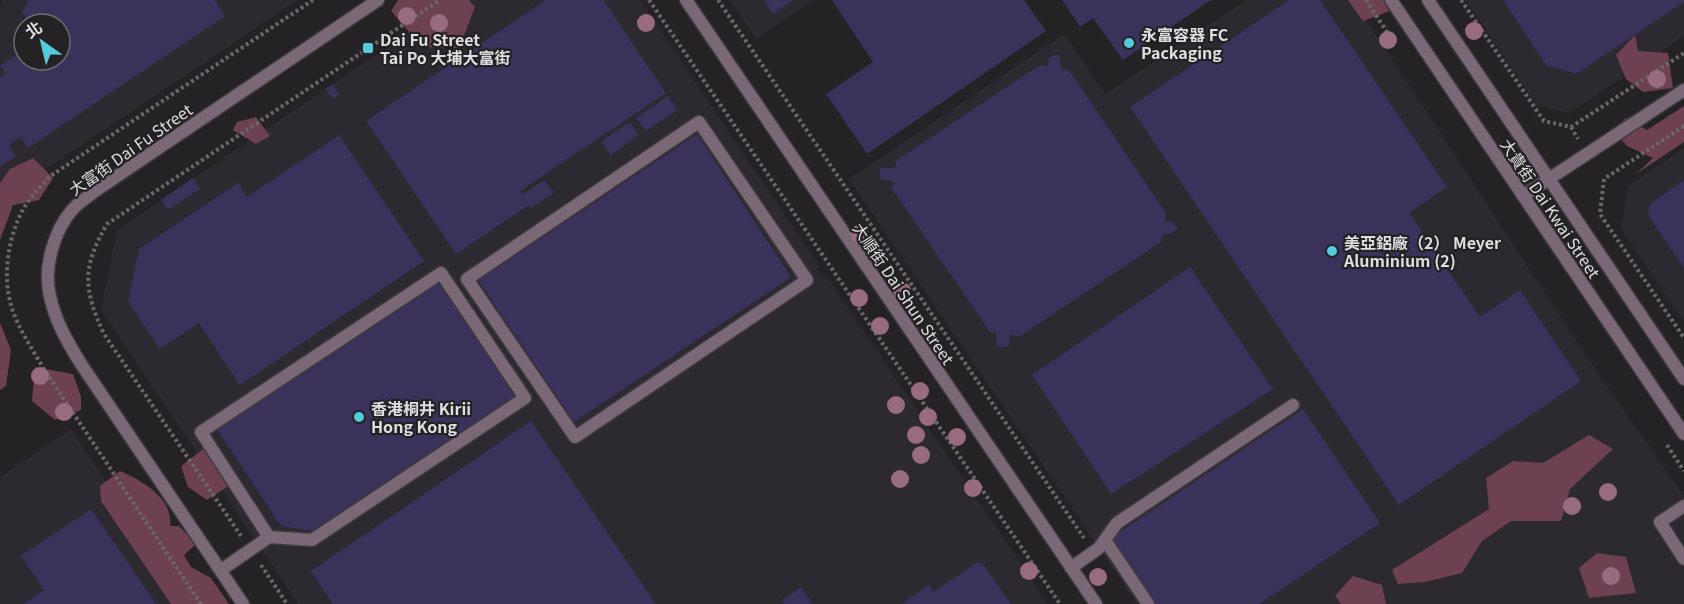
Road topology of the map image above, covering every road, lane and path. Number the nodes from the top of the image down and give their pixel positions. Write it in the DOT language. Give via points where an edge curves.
graph roads {
  1 [pos="313,0"];
  2 [pos="378,0"];
  3 [pos="440,0"];
  4 [pos="649,0"];
  5 [pos="686,0"];
  6 [pos="718,0"];
  7 [pos="1391,0"];
  8 [pos="1428,0"];
  9 [pos="1461,0"];
  10 [pos="1684,53"];
  11 [pos="1684,90"];
  12 [pos="1684,126"];
  13 [pos="1549,179"];
  14 [pos="1523,196"];
  15 [pos="0,262"];
  16 [pos="6,263"];
  17 [pos="467,279"];
  18 [pos="1684,338"];
  19 [pos="1684,379"];
  20 [pos="1293,405"];
  21 [pos="1684,434"];
  22 [pos="1684,506"];
  23 [pos="269,537"];
  24 [pos="1105,540"];
  25 [pos="251,550"];
  26 [pos="1093,551"];
  27 [pos="1684,559"];
  28 [pos="1071,568"];
  29 [pos="220,570"];
  30 [pos="201,604"];
  31 [pos="243,604"];
  32 [pos="287,604"];
  33 [pos="1060,604"];
  34 [pos="1096,604"];
  35 [pos="1148,604"];
  1 -- 16 [label="path" via="49,177 25,207"];
  2 -- 29 [label="street, 大富街 Dai Fu Street" via="95,191 74,208 58,230 49,260 49,295 62,331"];
  3 -- 25 [label="path" via="107,224 96,244 88,286 91,307 104,334"];
  4 -- 33 [label="path"];
  5 -- 28 [label="street, 大順街 Dai Shun Street"];
  6 -- 26 [label="path"];
  7 -- 14 [label="street, 大貴街 Dai Kwai Street"];
  8 -- 13 [label="street, 大貴街 Dai Kwai Street"];
  9 -- 10 [label="path" via="1544,121 1571,127"];
  11 -- 13 [label="street"];
  12 -- 18 [label="path" via="1604,179 1600,214"];
  13 -- 14 [label="street"];
  13 -- 19 [label="street, 大貴街 Dai Kwai Street"];
  14 -- 21 [label="street, 大貴街 Dai Kwai Street"];
  15 -- 16 [label="path"];
  16 -- 30 [label="path" via="11,304 45,371"];
  17 -- 17 [label="street" via="575,437 807,280 699,122"];
  20 -- 24 [label="street" via="1117,523"];
  22 -- 27 [label="street" via="1660,522"];
  23 -- 23 [label="street" via="312,540 525,398 441,273 201,432"];
  23 -- 25 [label="street"];
  24 -- 26 [label="street"];
  24 -- 35 [label="street"];
  25 -- 29 [label="street"];
  25 -- 32 [label="path"];
  26 -- 28 [label="street"];
  28 -- 34 [label="street, 大順街 Dai Shun Street"];
  29 -- 31 [label="street, 大富街 Dai Fu Street"];
}
